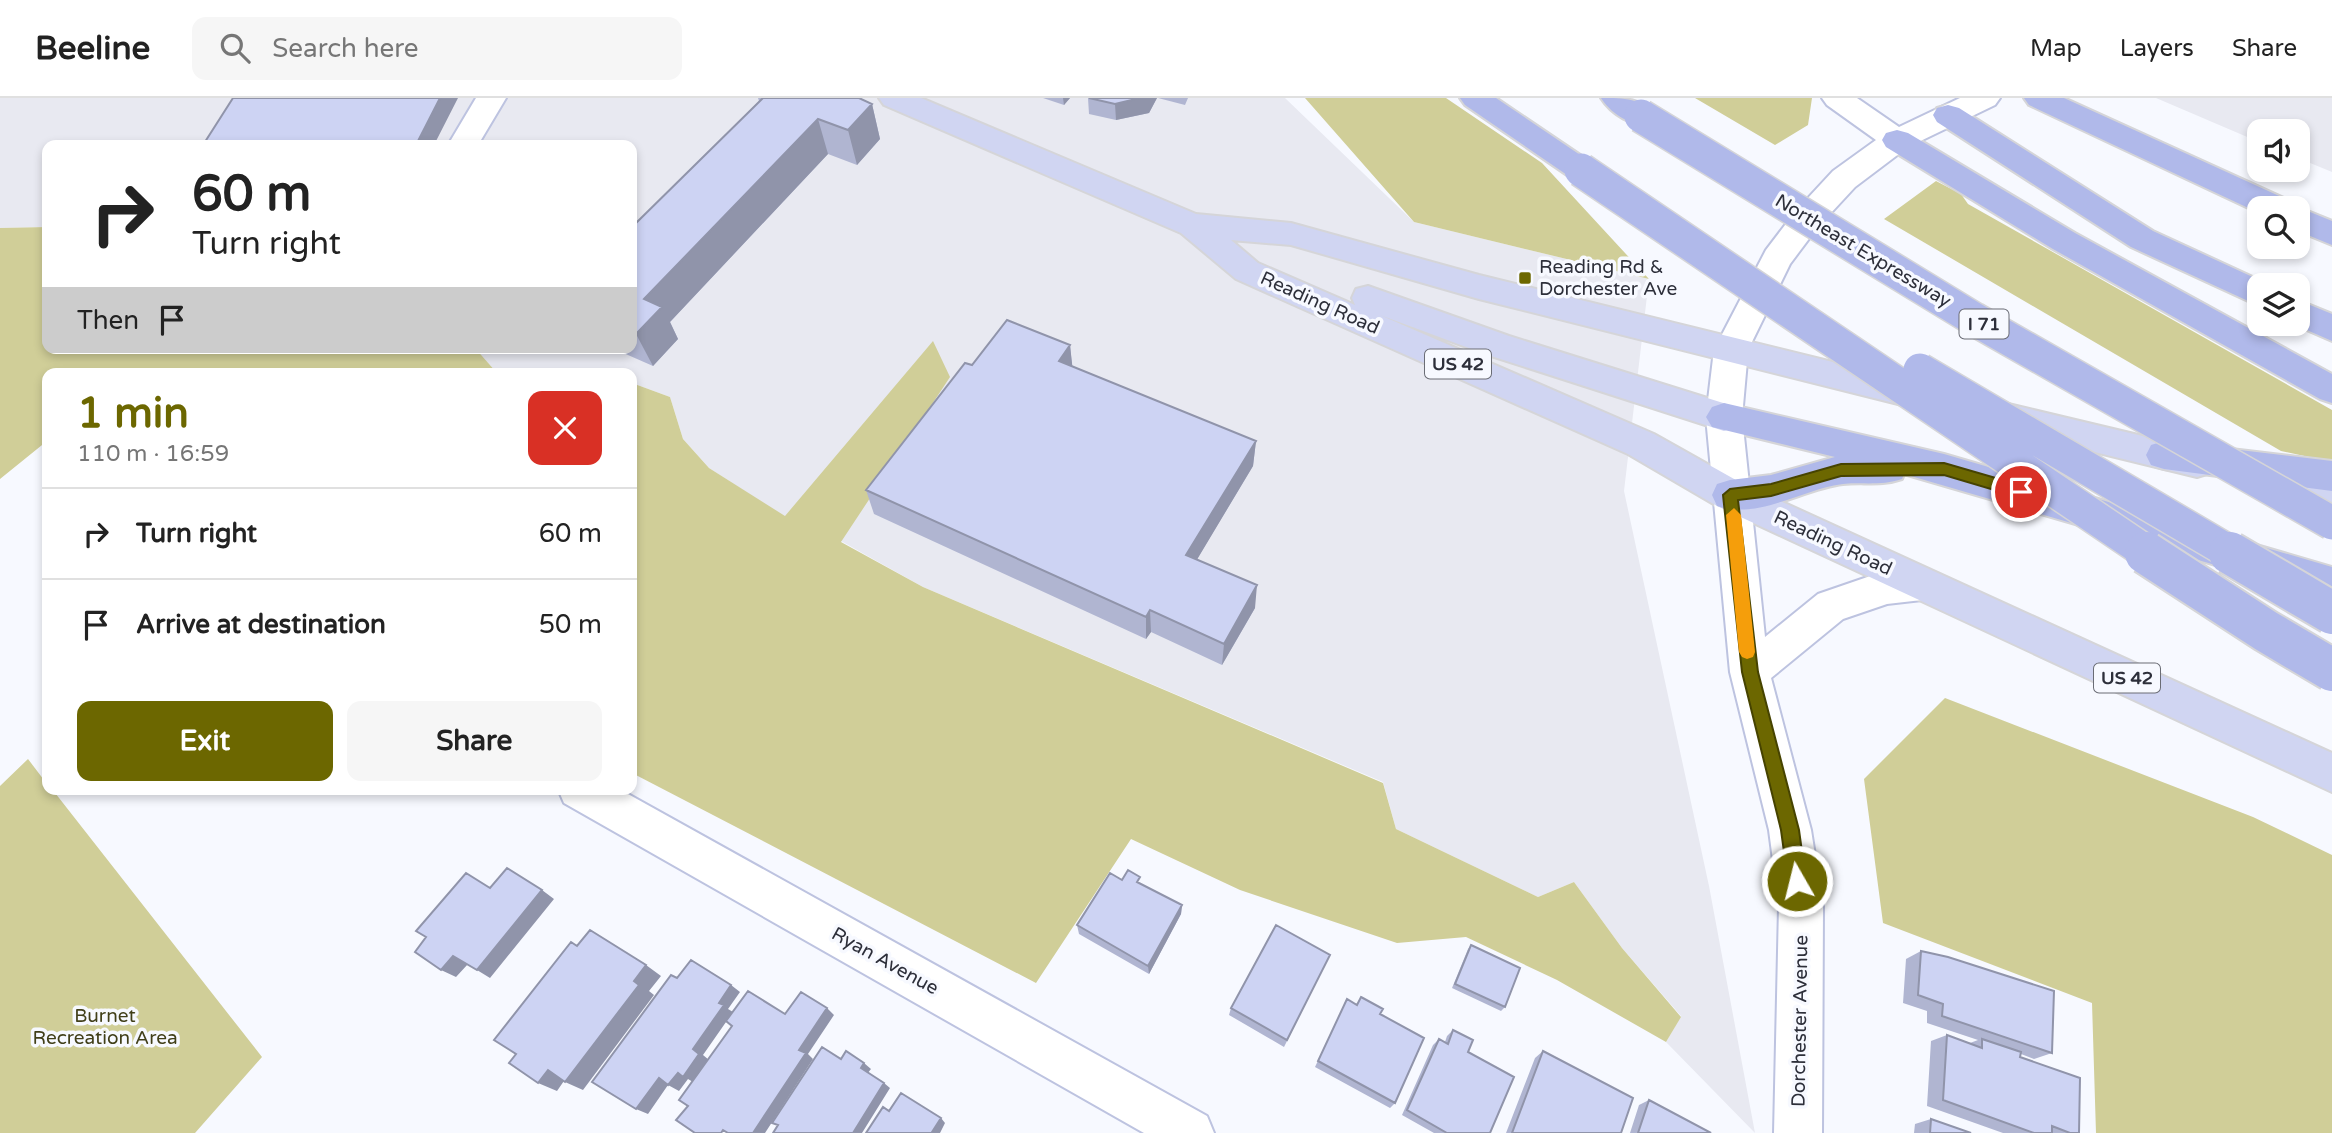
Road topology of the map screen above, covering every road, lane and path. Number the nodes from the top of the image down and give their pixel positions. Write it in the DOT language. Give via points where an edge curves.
graph roads {
  1 [pos="491,98"];
  2 [pos="894,98"];
  3 [pos="1475,98"];
  4 [pos="1837,98"];
  5 [pos="1921,98"];
  6 [pos="1985,98"];
  7 [pos="2039,98"];
  8 [pos="1628,107"];
  9 [pos="1948,115"];
  10 [pos="466,140"];
  11 [pos="1897,140"];
  12 [pos="1581,170"];
  13 [pos="2251,196"];
  14 [pos="2310,224"];
  15 [pos="1192,225"];
  16 [pos="2332,234"];
  17 [pos="2247,288"];
  18 [pos="1296,293"];
  19 [pos="2310,318"];
  20 [pos="2332,328"];
  21 [pos="1731,349"];
  22 [pos="2327,387"];
  23 [pos="1724,417"];
  24 [pos="2164,455"];
  25 [pos="1944,469"];
  26 [pos="2332,476"];
  27 [pos="1730,495"];
  28 [pos="2332,496"];
  29 [pos="2332,523"];
  30 [pos="2332,583"];
  31 [pos="1922,584"];
  32 [pos="2332,613"];
  33 [pos="2332,670"];
  34 [pos="1750,672"];
  35 [pos="2332,773"];
  36 [pos="590,795"];
  37 [pos="1190,1133"];
  38 [pos="1798,1133"];
  1 -- 10 [label="street"];
  2 -- 15 [label="main road, Reading Road / US 42"];
  3 -- 12 [label="highway"];
  4 -- 11 [label="street"];
  5 -- 9 [label="street"];
  6 -- 9 [label="street"];
  7 -- 13 [label="highway"];
  8 -- 29 [label="highway, Northeast Expressway / I 71, bridge" via="1974,319"];
  9 -- 11 [label="street"];
  9 -- 17 [label="highway" via="2142,239"];
  11 -- 21 [label="street" via="1844,180 1806,220 1777,258"];
  11 -- 22 [label="highway" via="2064,241"];
  12 -- 32 [label="highway, bridge"];
  12 -- 33 [label="highway, bridge" via="2155,558"];
  14 -- 16 [label="highway"];
  15 -- 18 [label="main road, Reading Road / US 42" via="1247,271"];
  15 -- 21 [label="main road, Reading Road / US 42" via="1291,234 1479,287"];
  18 -- 23 [label="main road" via="1357,295"];
  18 -- 27 [label="main road, Reading Road / US 42" via="1641,444"];
  19 -- 20 [label="highway"];
  21 -- 23 [label="street, Dorchester Avenue"];
  21 -- 24 [label="main road, Reading Road / US 42"];
  23 -- 25 [label="highway"];
  23 -- 27 [label="street, Dorchester Avenue"];
  24 -- 26 [label="highway"];
  24 -- 28 [label="main road, Reading Road / US 42"];
  25 -- 27 [label="highway" via="1841,470 1771,490"];
  25 -- 30 [label="highway"];
  27 -- 31 [label="main road, Reading Road / US 42"];
  27 -- 34 [label="street, Dorchester Avenue"];
  31 -- 34 [label="street" via="1882,588 1832,606"];
  31 -- 35 [label="main road, Reading Road / US 42"];
  34 -- 38 [label="street, Dorchester Avenue" via="1790,830 1801,906"];
  36 -- 37 [label="street, Ryan Avenue"];
}
